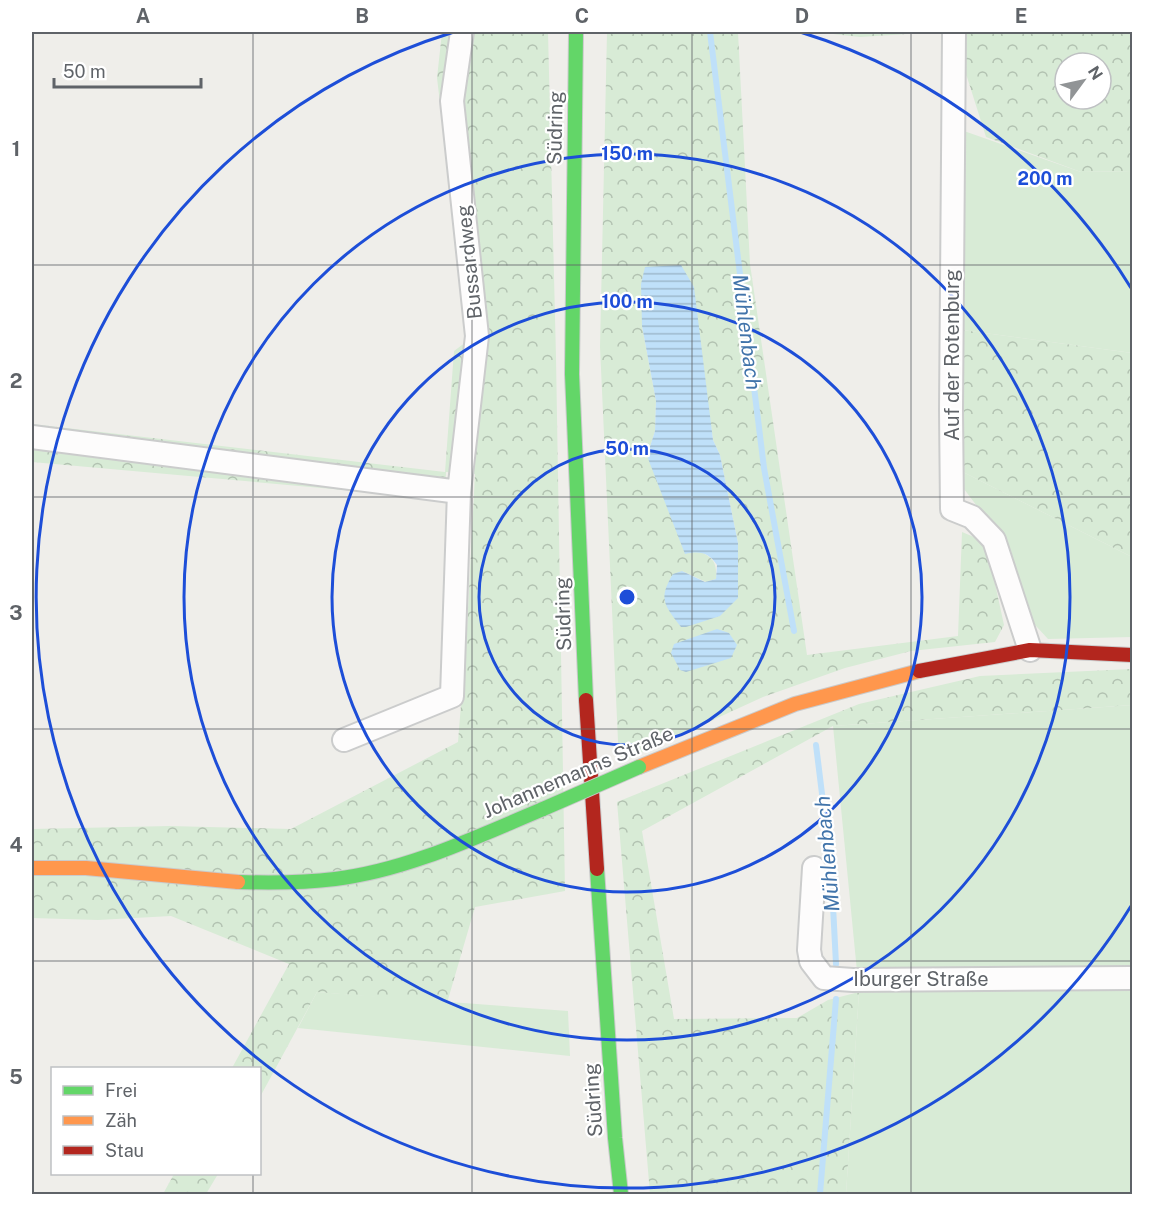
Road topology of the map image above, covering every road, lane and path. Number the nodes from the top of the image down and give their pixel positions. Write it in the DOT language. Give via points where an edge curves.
graph roads {
  1 [pos="462,32"];
  2 [pos="576,32"];
  3 [pos="954,32"];
  4 [pos="32,437"];
  5 [pos="459,492"];
  6 [pos="1030,650"];
  7 [pos="1132,655"];
  8 [pos="344,740"];
  9 [pos="32,868"];
  10 [pos="814,868"];
  11 [pos="1132,978"];
  12 [pos="621,1194"];
  1 -- 5 [label="street, Bussardweg" via="452,101 477,336"];
  2 -- 12 [label="main road, Südring" via="574,410 587,727"];
  3 -- 6 [label="street, Auf der Rotenburg" via="952,509 972,516 994,540"];
  4 -- 5 [label="street"];
  5 -- 8 [label="street, Bussardweg" via="452,696"];
  6 -- 7 [label="main road, Johannemanns Straße"];
  6 -- 9 [label="main road, Johannemanns Straße, bridge" via="918,671 795,704 392,868 335,879 279,881 193,879 58,866"];
  10 -- 11 [label="street, Iburger Straße" via="809,950 811,961 824,978"];
}
